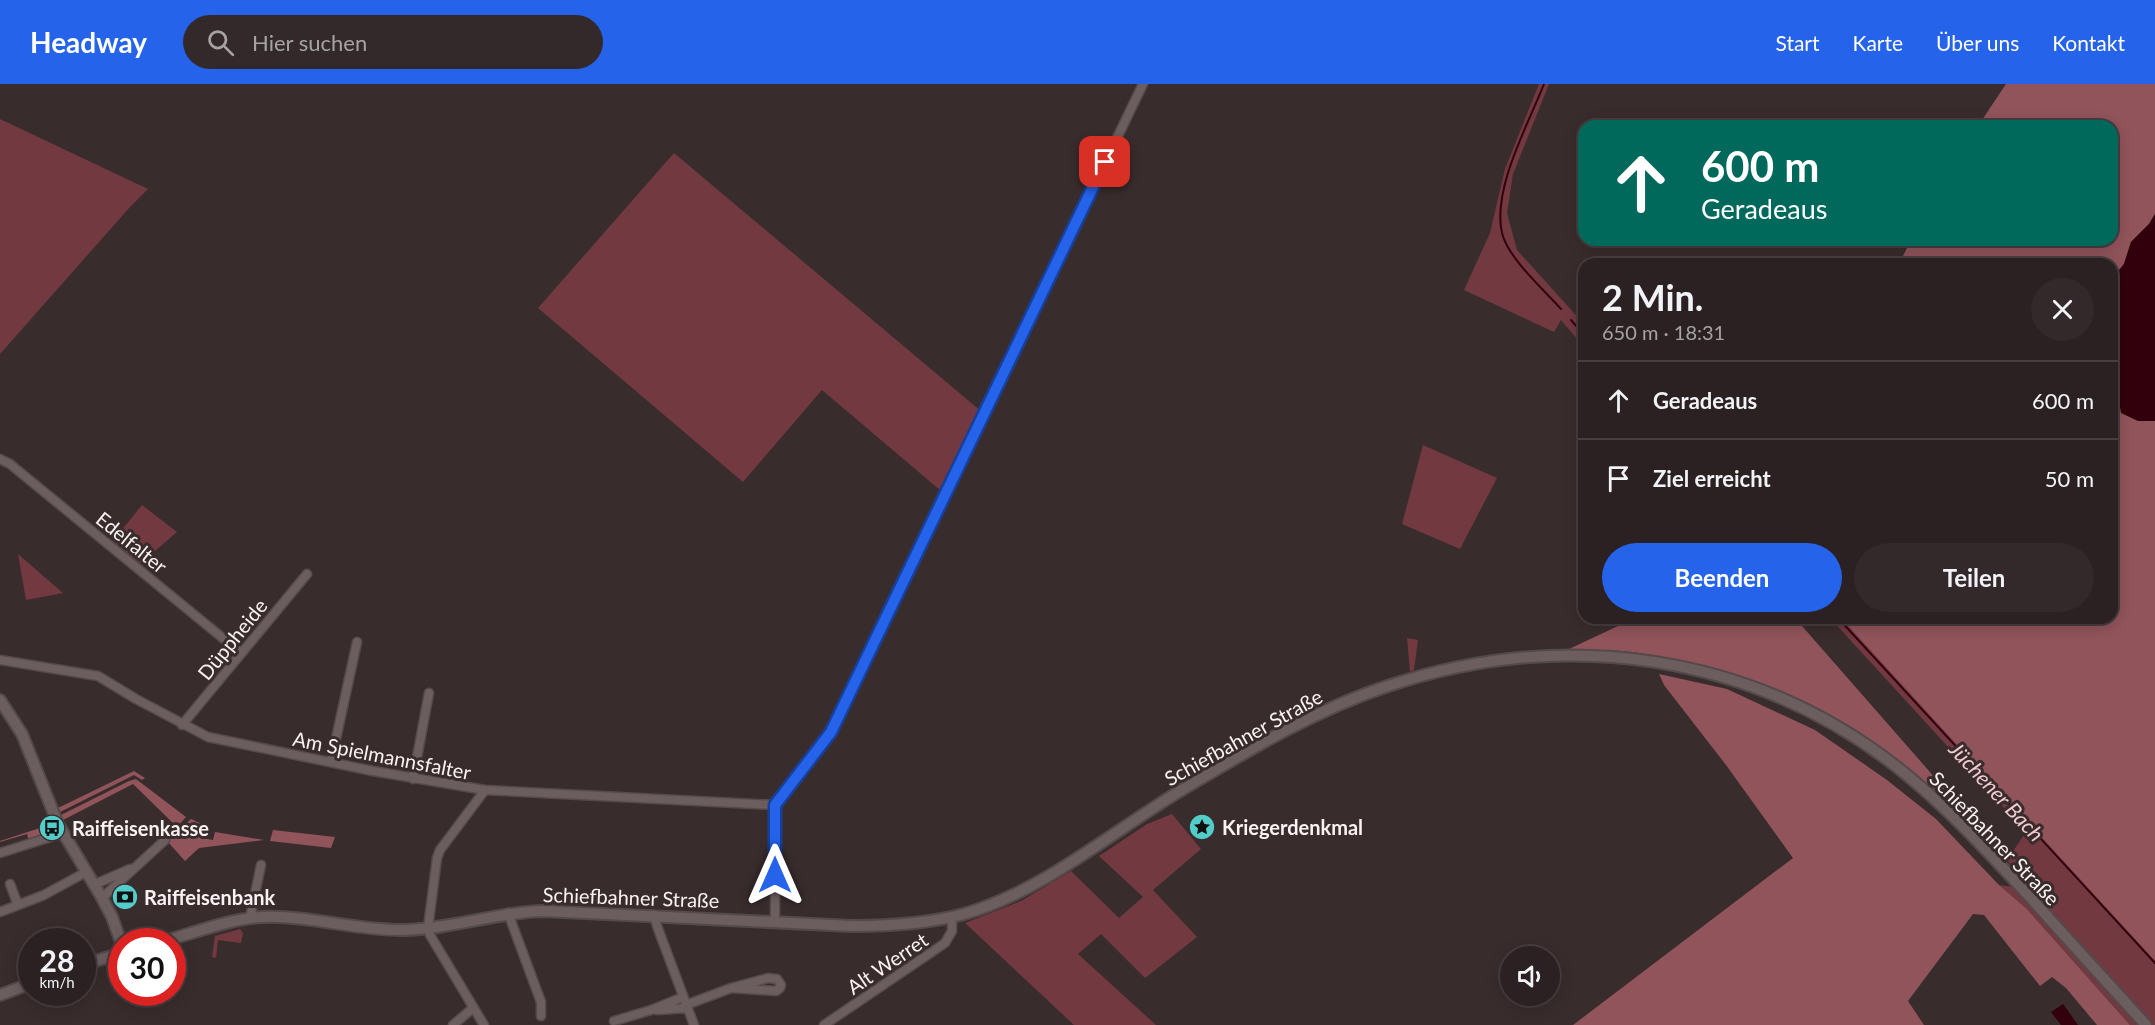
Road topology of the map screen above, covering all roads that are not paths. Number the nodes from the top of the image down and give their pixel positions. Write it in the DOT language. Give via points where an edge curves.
graph roads {
  1 [pos="1143,84"];
  2 [pos="0,459"];
  3 [pos="307,574"];
  4 [pos="357,642"];
  5 [pos="241,653"];
  6 [pos="1,661"];
  7 [pos="429,693"];
  8 [pos="0,700"];
  9 [pos="182,725"];
  10 [pos="332,762"];
  11 [pos="413,779"];
  12 [pos="485,790"];
  13 [pos="775,805"];
  14 [pos="63,833"];
  15 [pos="165,840"];
  16 [pos="0,854"];
  17 [pos="261,865"];
  18 [pos="136,867"];
  19 [pos="86,872"];
  20 [pos="10,884"];
  21 [pos="93,885"];
  22 [pos="102,898"];
  23 [pos="18,905"];
  24 [pos="0,912"];
  25 [pos="508,913"];
  26 [pos="654,915"];
  27 [pos="952,917"];
  28 [pos="250,918"];
  29 [pos="775,922"];
  30 [pos="116,928"];
  31 [pos="428,928"];
  32 [pos="186,935"];
  33 [pos="18,988"];
  34 [pos="731,988"];
  35 [pos="0,995"];
  36 [pos="686,1003"];
  37 [pos="473,1008"];
  38 [pos="541,1016"];
  39 [pos="614,1022"];
  40 [pos="453,1025"];
  41 [pos="484,1025"];
  42 [pos="694,1025"];
  43 [pos="824,1025"];
  44 [pos="2146,1025"];
  1 -- 13 [label="street" via="831,732"];
  2 -- 5 [label="street, Edelfalter"];
  3 -- 5 [label="street, Düppheide"];
  4 -- 10 [label="street"];
  5 -- 9 [label="street, Düppheide"];
  6 -- 9 [label="street, Am Spielmannsfalter" via="98,676"];
  7 -- 11 [label="street"];
  8 -- 14 [label="street" via="22,734"];
  9 -- 10 [label="street, Am Spielmannsfalter" via="231,744"];
  10 -- 11 [label="street, Am Spielmannsfalter"];
  11 -- 12 [label="street, Am Spielmannsfalter"];
  12 -- 13 [label="street, Am Spielmannsfalter"];
  12 -- 31 [label="street" via="440,850"];
  13 -- 29 [label="street"];
  14 -- 16 [label="street"];
  14 -- 19 [label="street"];
  15 -- 18 [label="street"];
  17 -- 28 [label="street"];
  18 -- 21 [label="street"];
  18 -- 22 [label="street"];
  19 -- 21 [label="street"];
  19 -- 23 [label="street"];
  20 -- 23 [label="street"];
  21 -- 22 [label="street"];
  22 -- 30 [label="street"];
  23 -- 24 [label="street"];
  25 -- 26 [label="street, Schiefbahner Straße"];
  25 -- 31 [label="street, Schiefbahner Straße"];
  25 -- 38 [label="street" via="541,1002"];
  26 -- 29 [label="street, Schiefbahner Straße"];
  26 -- 36 [label="street"];
  27 -- 29 [label="street, Schiefbahner Straße" via="891,926"];
  27 -- 43 [label="street, Alt Werret" via="952,931 945,943"];
  27 -- 44 [label="street, Schiefbahner Straße" via="1027,887 1262,743 1351,699 1481,662 1565,654 1615,657 1682,667 1740,682 1816,715 1878,753 1963,826"];
  28 -- 31 [label="street, Schiefbahner Straße" via="279,917 390,930"];
  28 -- 32 [label="street, Schiefbahner Straße"];
  31 -- 37 [label="street"];
  33 -- 35 [label="street"];
  34 -- 34 [label="street" via="776,990 781,985 773,978"];
  34 -- 36 [label="street"];
  36 -- 39 [label="street"];
  36 -- 42 [label="street"];
  37 -- 40 [label="street"];
  37 -- 41 [label="street"];
}
